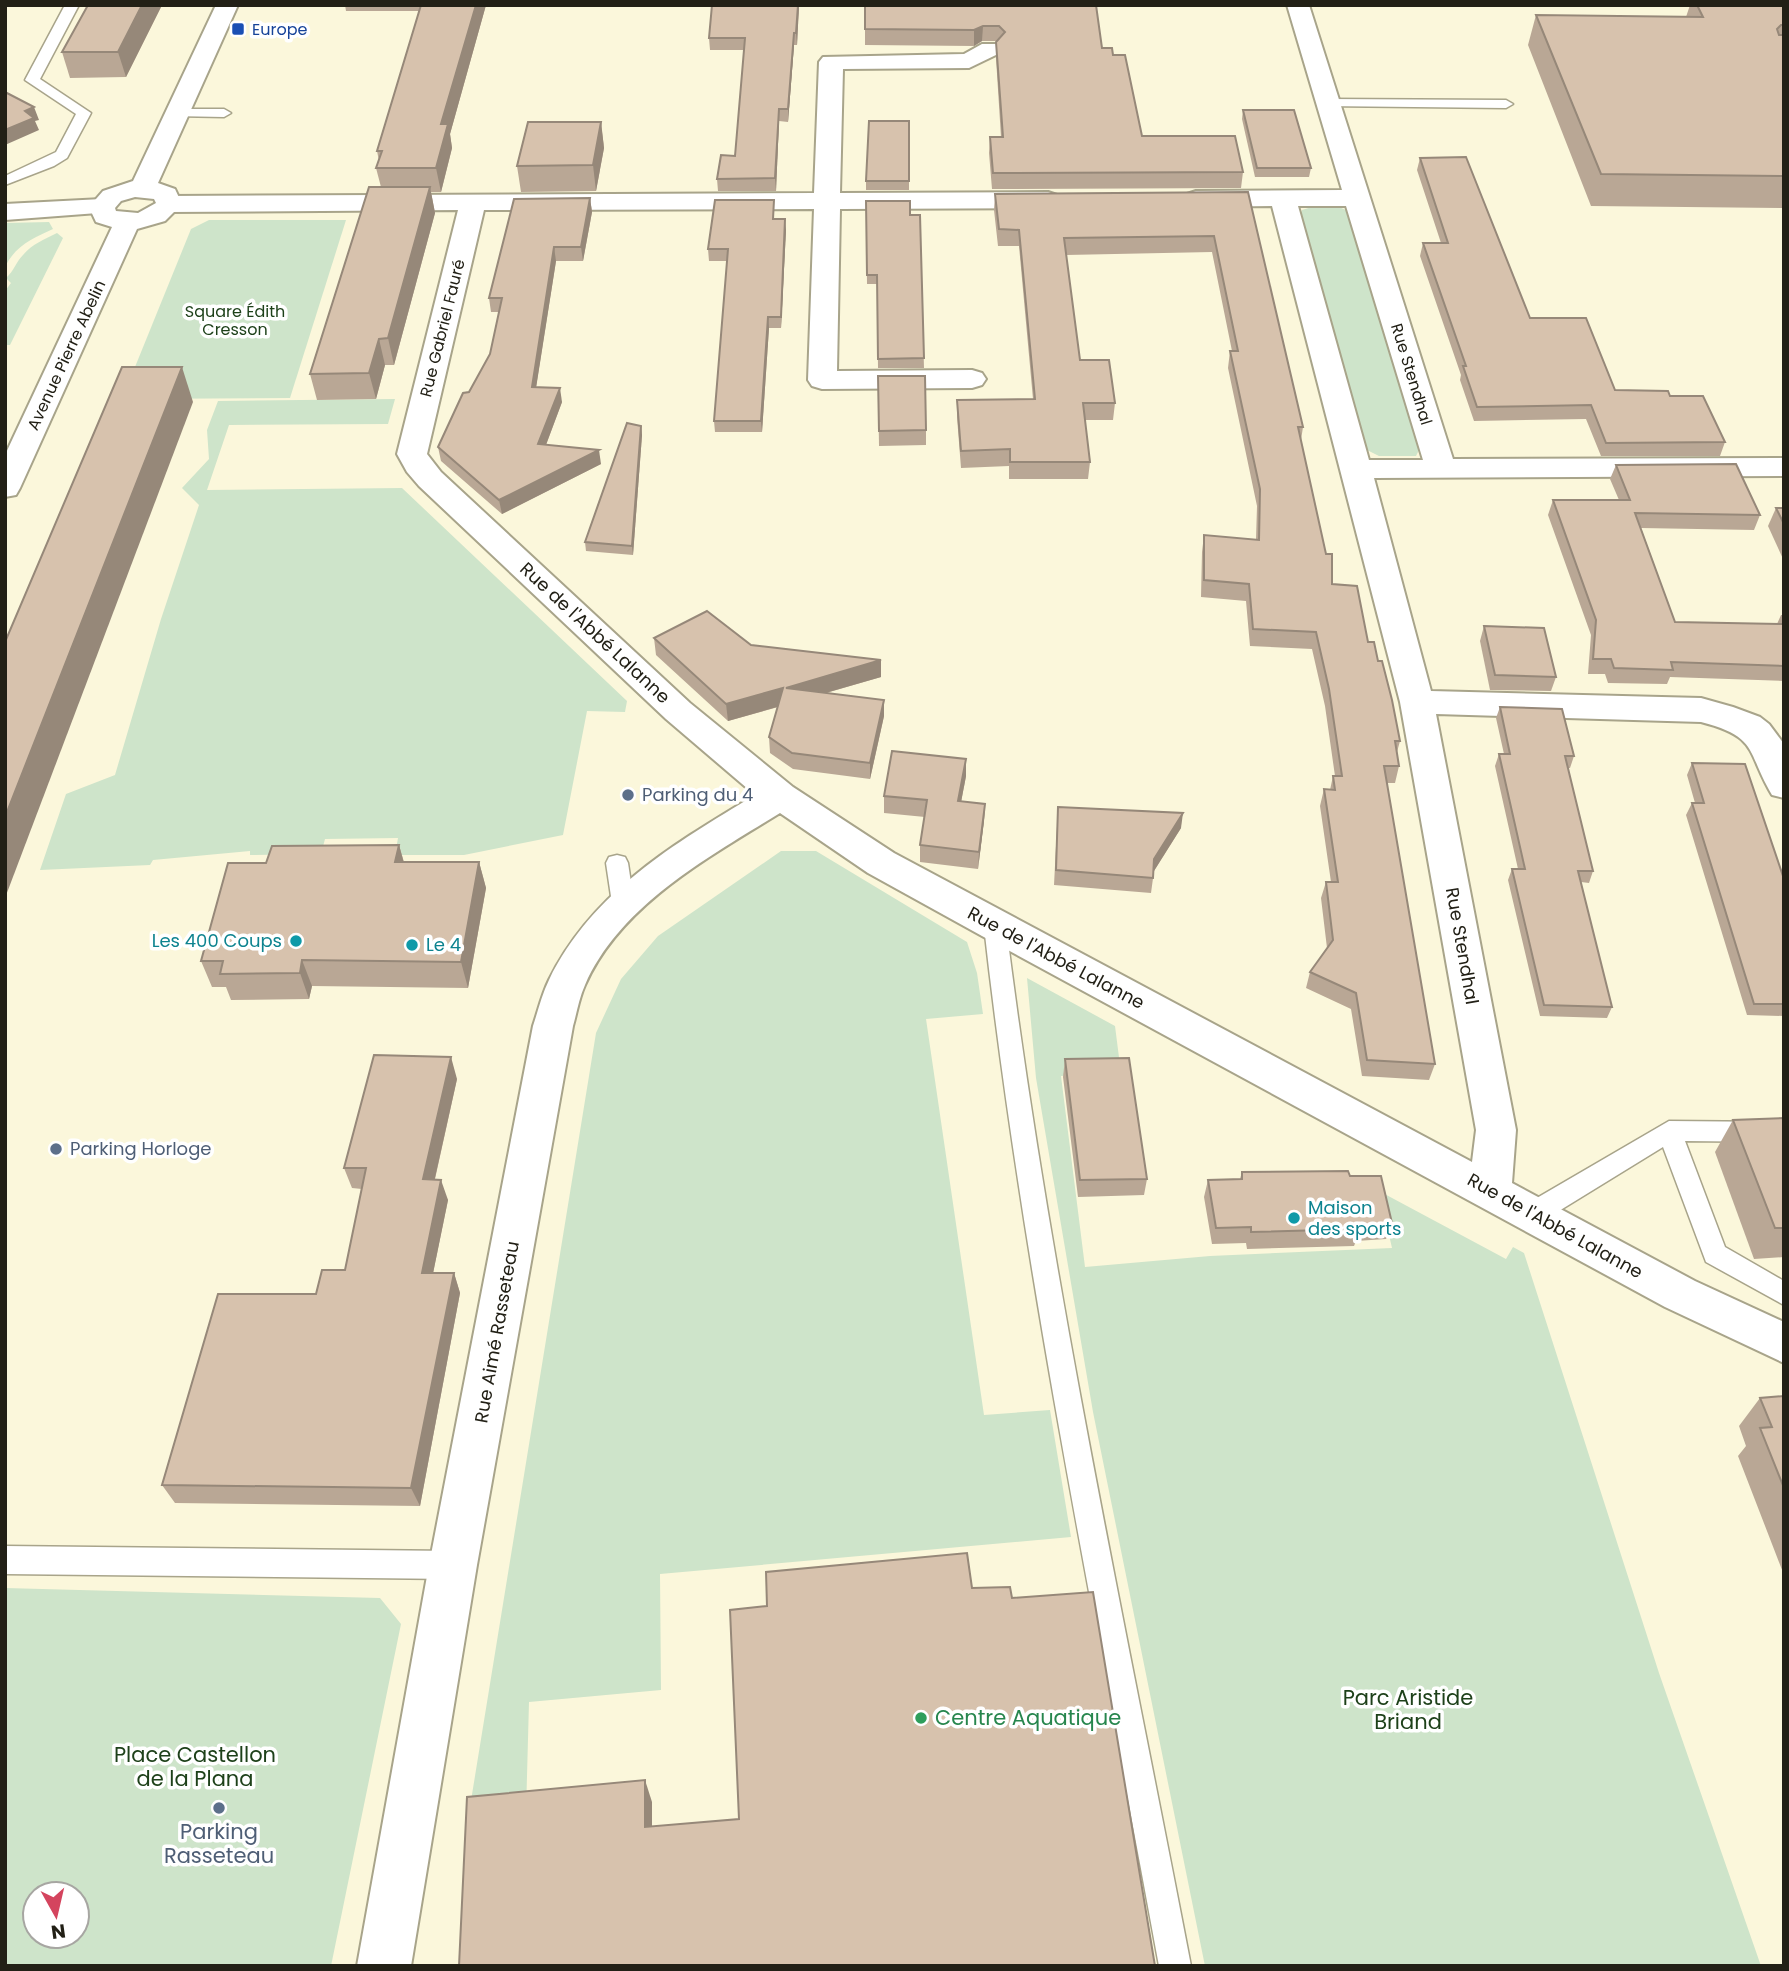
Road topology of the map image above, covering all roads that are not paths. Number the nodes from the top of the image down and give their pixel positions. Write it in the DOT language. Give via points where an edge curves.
graph roads {
  1 [pos="72,5"];
  2 [pos="227,5"];
  3 [pos="1297,5"];
  4 [pos="990,49"];
  5 [pos="1327,103"];
  6 [pos="1506,103"];
  7 [pos="177,113"];
  8 [pos="224,113"];
  9 [pos="5,181"];
  10 [pos="143,188"];
  11 [pos="1283,198"];
  12 [pos="1357,198"];
  13 [pos="1168,199"];
  14 [pos="1072,200"];
  15 [pos="825,202"];
  16 [pos="473,203"];
  17 [pos="169,204"];
  18 [pos="102,207"];
  19 [pos="5,212"];
  20 [pos="127,222"];
  21 [pos="972,379"];
  22 [pos="412,454"];
  23 [pos="1784,467"];
  24 [pos="1356,468"];
  25 [pos="1441,468"];
  26 [pos="5,488"];
  27 [pos="1417,702"];
  28 [pos="1784,786"];
  29 [pos="780,796"];
  30 [pos="995,926"];
  31 [pos="1669,1131"];
  32 [pos="1784,1132"];
  33 [pos="1490,1191"];
  34 [pos="1532,1214"];
  35 [pos="1784,1294"];
  36 [pos="1784,1343"];
  37 [pos="5,1560"];
  38 [pos="453,1565"];
  39 [pos="384,1966"];
  40 [pos="1174,1966"];
  1 -- 9 [label="lane" via="32,80 84,113 62,155"];
  2 -- 7 [label="street"];
  3 -- 5 [label="street, Rue Stendhal"];
  4 -- 15 [label="street" via="969,61 831,62"];
  5 -- 6 [label="lane"];
  5 -- 12 [label="street, Rue Stendhal"];
  7 -- 8 [label="lane"];
  7 -- 10 [label="street"];
  10 -- 17 [label="street" via="166,194"];
  10 -- 18 [label="street" via="112,196"];
  11 -- 12 [label="street"];
  11 -- 13 [label="street"];
  11 -- 24 [label="street, Rue Stendhal"];
  12 -- 25 [label="street, Rue Stendhal"];
  14 -- 15 [label="street"];
  15 -- 16 [label="street"];
  15 -- 21 [label="street" via="821,380"];
  16 -- 17 [label="street"];
  16 -- 22 [label="street, Rue Gabriel Fauré"];
  17 -- 20 [label="street" via="158,215"];
  18 -- 19 [label="street"];
  18 -- 20 [label="street" via="105,216"];
  20 -- 26 [label="street, Avenue Pierre Abelin"];
  22 -- 29 [label="street, Rue de l'Abbé Lalanne" via="430,479 678,711"];
  23 -- 25 [label="street"];
  24 -- 25 [label="street"];
  24 -- 27 [label="street, Rue Stendhal"];
  27 -- 28 [label="street" via="1701,710 1735,719 1757,731 1769,745"];
  27 -- 33 [label="street, Rue Stendhal" via="1496,1130"];
  29 -- 30 [label="street, Rue de l'Abbé Lalanne" via="881,863"];
  29 -- 38 [label="street, Rue Aimé Rasseteau" via="660,872 620,883 568,981 553,1026"];
  30 -- 33 [label="street, Rue de l'Abbé Lalanne"];
  30 -- 40 [label="lane" via="1011,1061"];
  31 -- 32 [label="lane"];
  31 -- 34 [label="lane"];
  31 -- 35 [label="lane" via="1715,1254"];
  33 -- 34 [label="street, Rue de l'Abbé Lalanne"];
  34 -- 36 [label="street, Rue de l'Abbé Lalanne" via="1680,1294"];
  37 -- 38 [label="lane"];
  38 -- 39 [label="street, Rue Aimé Rasseteau"];
}
